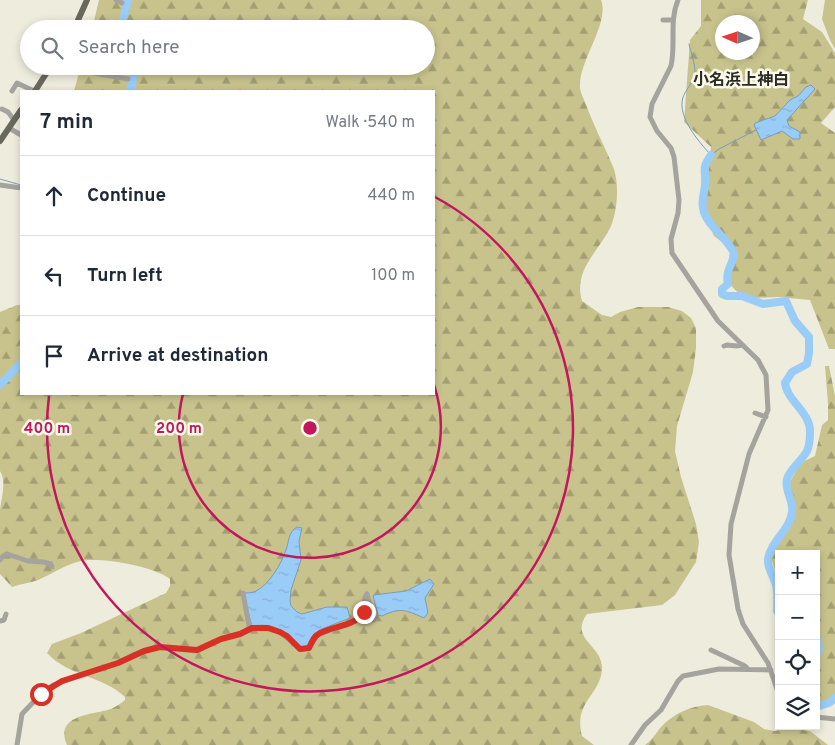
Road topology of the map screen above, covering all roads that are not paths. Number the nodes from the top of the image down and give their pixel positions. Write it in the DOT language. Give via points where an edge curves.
graph roads {
  1 [pos="88,0"];
  2 [pos="116,0"];
  3 [pos="678,0"];
  4 [pos="122,2"];
  5 [pos="78,20"];
  6 [pos="663,20"];
  7 [pos="673,20"];
  8 [pos="45,75"];
  9 [pos="106,75"];
  10 [pos="128,79"];
  11 [pos="32,90"];
  12 [pos="35,90"];
  13 [pos="12,91"];
  14 [pos="2,109"];
  15 [pos="20,111"];
  16 [pos="14,120"];
  17 [pos="9,128"];
  18 [pos="20,134"];
  19 [pos="0,141"];
  20 [pos="0,185"];
  21 [pos="20,188"];
  22 [pos="742,345"];
  23 [pos="724,346"];
  24 [pos="755,413"];
  25 [pos="766,417"];
  26 [pos="0,560"];
  27 [pos="52,567"];
  28 [pos="243,593"];
  29 [pos="6,614"];
  30 [pos="374,620"];
  31 [pos="0,621"];
  32 [pos="249,629"];
  33 [pos="711,650"];
  34 [pos="746,669"];
  35 [pos="771,670"];
  36 [pos="776,685"];
  37 [pos="820,718"];
  38 [pos="835,719"];
  39 [pos="17,745"];
  40 [pos="631,745"];
  1 -- 5 [label="main road"];
  2 -- 4 [label="street"];
  3 -- 7 [label="street"];
  6 -- 7 [label="street"];
  7 -- 22 [label="street" via="672,59 652,104 650,117 671,148 675,162 679,200 671,239 672,253 718,321"];
  8 -- 12 [label="main road"];
  9 -- 10 [label="street"];
  11 -- 13 [label="street" via="17,83"];
  14 -- 16 [label="street"];
  15 -- 16 [label="main road"];
  16 -- 17 [label="main road"];
  17 -- 18 [label="street"];
  17 -- 19 [label="main road"];
  20 -- 21 [label="street"];
  22 -- 23 [label="street"];
  22 -- 25 [label="street" via="758,360 766,375"];
  24 -- 25 [label="street"];
  25 -- 35 [label="street" via="751,445 731,524 729,555 743,624"];
  26 -- 27 [label="street" via="7,554 51,564"];
  28 -- 32 [label="street"];
  29 -- 31 [label="street"];
  30 -- 32 [label="street" via="367,594 363,614 346,625 318,634 309,648 300,649 284,634 271,629"];
  32 -- 39 [label="street" via="197,650 155,647 53,685 22,714"];
  33 -- 34 [label="street"];
  34 -- 35 [label="street"];
  34 -- 40 [label="street" via="719,669 682,676 661,710"];
  35 -- 36 [label="street"];
  37 -- 38 [label="street"];
}
